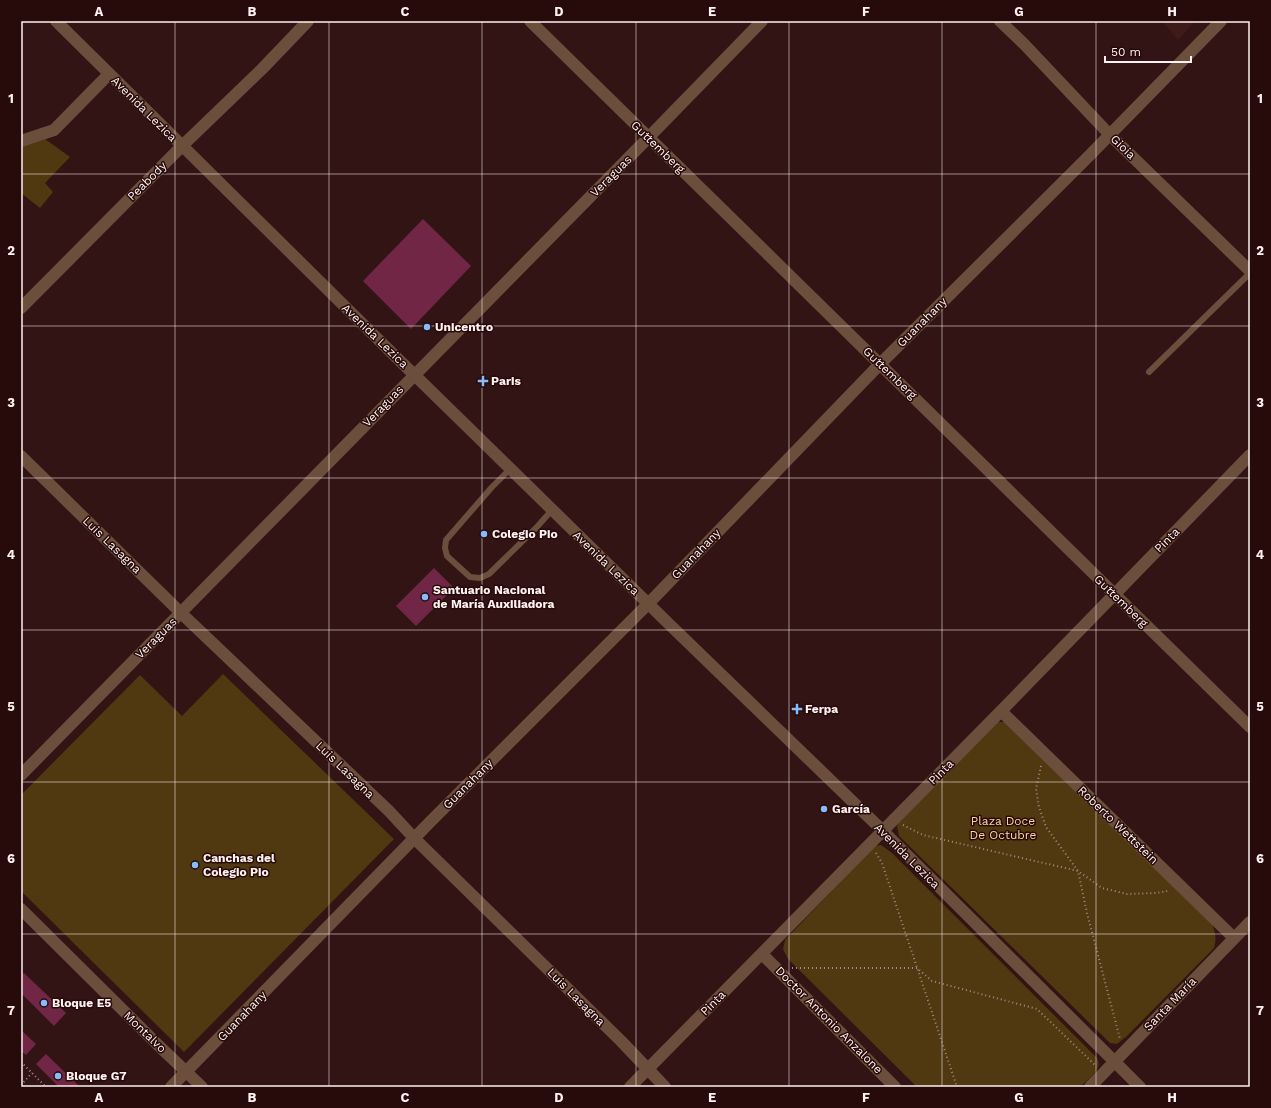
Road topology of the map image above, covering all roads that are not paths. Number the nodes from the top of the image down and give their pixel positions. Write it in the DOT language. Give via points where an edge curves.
graph roads {
  1 [pos="56,21"];
  2 [pos="308,21"];
  3 [pos="530,21"];
  4 [pos="762,21"];
  5 [pos="1000,21"];
  6 [pos="1221,21"];
  7 [pos="109,74"];
  8 [pos="1110,135"];
  9 [pos="648,138"];
  10 [pos="21,140"];
  11 [pos="182,146"];
  12 [pos="1250,272"];
  13 [pos="21,308"];
  14 [pos="880,364"];
  15 [pos="1149,372"];
  16 [pos="414,374"];
  17 [pos="21,456"];
  18 [pos="1250,456"];
  19 [pos="510,469"];
  20 [pos="552,510"];
  21 [pos="1114,594"];
  22 [pos="648,604"];
  23 [pos="180,613"];
  24 [pos="1001,711"];
  25 [pos="1250,726"];
  26 [pos="21,775"];
  27 [pos="883,831"];
  28 [pos="415,839"];
  29 [pos="21,908"];
  30 [pos="1250,922"];
  31 [pos="1234,938"];
  32 [pos="762,954"];
  33 [pos="1115,1062"];
  34 [pos="647,1070"];
  35 [pos="187,1072"];
  36 [pos="171,1087"];
  37 [pos="202,1087"];
  38 [pos="630,1087"];
  39 [pos="665,1087"];
  40 [pos="895,1087"];
  41 [pos="1090,1087"];
  42 [pos="1140,1087"];
  1 -- 7 [label="street, Avenida Lezica"];
  2 -- 11 [label="street, Peabody" via="262,70"];
  3 -- 9 [label="street, Guttemberg"];
  4 -- 9 [label="street, Veraguas"];
  5 -- 8 [label="street, Gioia"];
  6 -- 8 [label="street, Guanahany"];
  7 -- 10 [label="street" via="54,130"];
  7 -- 11 [label="street, Avenida Lezica"];
  8 -- 12 [label="street, Gioia"];
  8 -- 14 [label="street, Guanahany"];
  9 -- 14 [label="street, Guttemberg"];
  9 -- 16 [label="street, Veraguas"];
  11 -- 13 [label="street, Peabody"];
  11 -- 16 [label="street, Avenida Lezica"];
  12 -- 15 [label="lane"];
  14 -- 21 [label="street, Guttemberg"];
  14 -- 22 [label="street, Guanahany"];
  16 -- 19 [label="street, Avenida Lezica"];
  16 -- 23 [label="street, Veraguas"];
  17 -- 23 [label="street, Luis Lasagna"];
  18 -- 21 [label="street, Pinta"];
  19 -- 20 [label="street, Avenida Lezica"];
  19 -- 20 [label="lane" via="446,540 444,548 447,556 470,577 480,578 489,574"];
  20 -- 22 [label="street, Avenida Lezica"];
  21 -- 24 [label="street, Pinta"];
  21 -- 25 [label="street, Guttemberg"];
  22 -- 27 [label="street, Avenida Lezica"];
  22 -- 28 [label="street, Guanahany"];
  23 -- 26 [label="street, Veraguas"];
  23 -- 28 [label="street, Luis Lasagna" via="389,811"];
  24 -- 27 [label="street, Pinta"];
  24 -- 31 [label="street, Roberto Wettstein"];
  27 -- 32 [label="street, Pinta"];
  27 -- 33 [label="street, Avenida Lezica"];
  28 -- 34 [label="street, Luis Lasagna"];
  28 -- 35 [label="street, Guanahany"];
  29 -- 35 [label="street, Montalvo"];
  30 -- 31 [label="street, Santa María"];
  31 -- 33 [label="street, Santa María"];
  32 -- 34 [label="street, Pinta"];
  32 -- 40 [label="street, Doctor Antonio Anzalone"];
  33 -- 41 [label="street, Santa María"];
  33 -- 42 [label="street, Avenida Lezica"];
  34 -- 38 [label="street, Pinta"];
  34 -- 39 [label="street, Luis Lasagna"];
  35 -- 36 [label="street, Guanahany"];
  35 -- 37 [label="street, Montalvo"];
}
